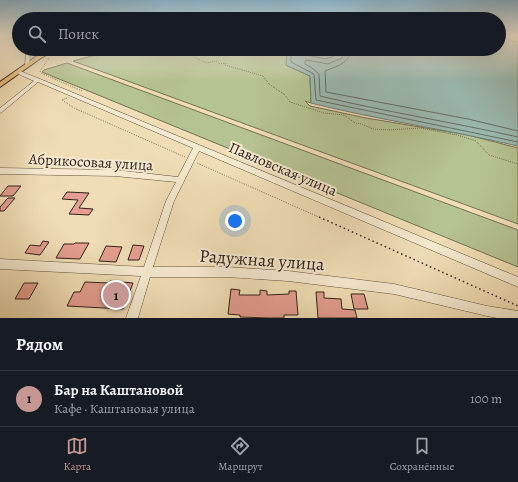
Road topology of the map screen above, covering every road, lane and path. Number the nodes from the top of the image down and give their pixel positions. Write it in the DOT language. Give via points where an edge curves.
graph roads {
  1 [pos="28,56"];
  2 [pos="45,56"];
  3 [pos="194,56"];
  4 [pos="50,57"];
  5 [pos="27,65"];
  6 [pos="18,72"];
  7 [pos="38,80"];
  8 [pos="0,85"];
  9 [pos="82,91"];
  10 [pos="62,100"];
  11 [pos="0,112"];
  12 [pos="197,147"];
  13 [pos="190,160"];
  14 [pos="518,164"];
  15 [pos="0,171"];
  16 [pos="180,180"];
  17 [pos="0,264"];
  18 [pos="147,272"];
  19 [pos="518,282"];
  20 [pos="518,306"];
  21 [pos="518,316"];
  22 [pos="132,318"];
  1 -- 5 [label="street"];
  2 -- 5 [label="main road"];
  3 -- 14 [label="path" via="206,63 225,63 242,71 263,76 267,84 288,97 290,102 324,113 337,113 349,117 355,124 373,129 420,128 458,135 476,141 489,155"];
  4 -- 9 [label="path" via="41,67 41,73"];
  5 -- 6 [label="main road"];
  6 -- 7 [label="street, Павловская улица"];
  6 -- 8 [label="main road"];
  7 -- 11 [label="street"];
  7 -- 12 [label="street, Павловская улица"];
  10 -- 13 [label="path" via="74,108"];
  12 -- 13 [label="street"];
  12 -- 19 [label="street, Павловская улица"];
  13 -- 16 [label="street"];
  13 -- 20 [label="path"];
  15 -- 16 [label="street, Абрикосовая улица" via="115,173"];
  16 -- 18 [label="street" via="170,201"];
  17 -- 18 [label="street, Радужная улица"];
  18 -- 21 [label="street, Радужная улица" via="227,272 288,276 394,290 479,310"];
  18 -- 22 [label="street"];
}
